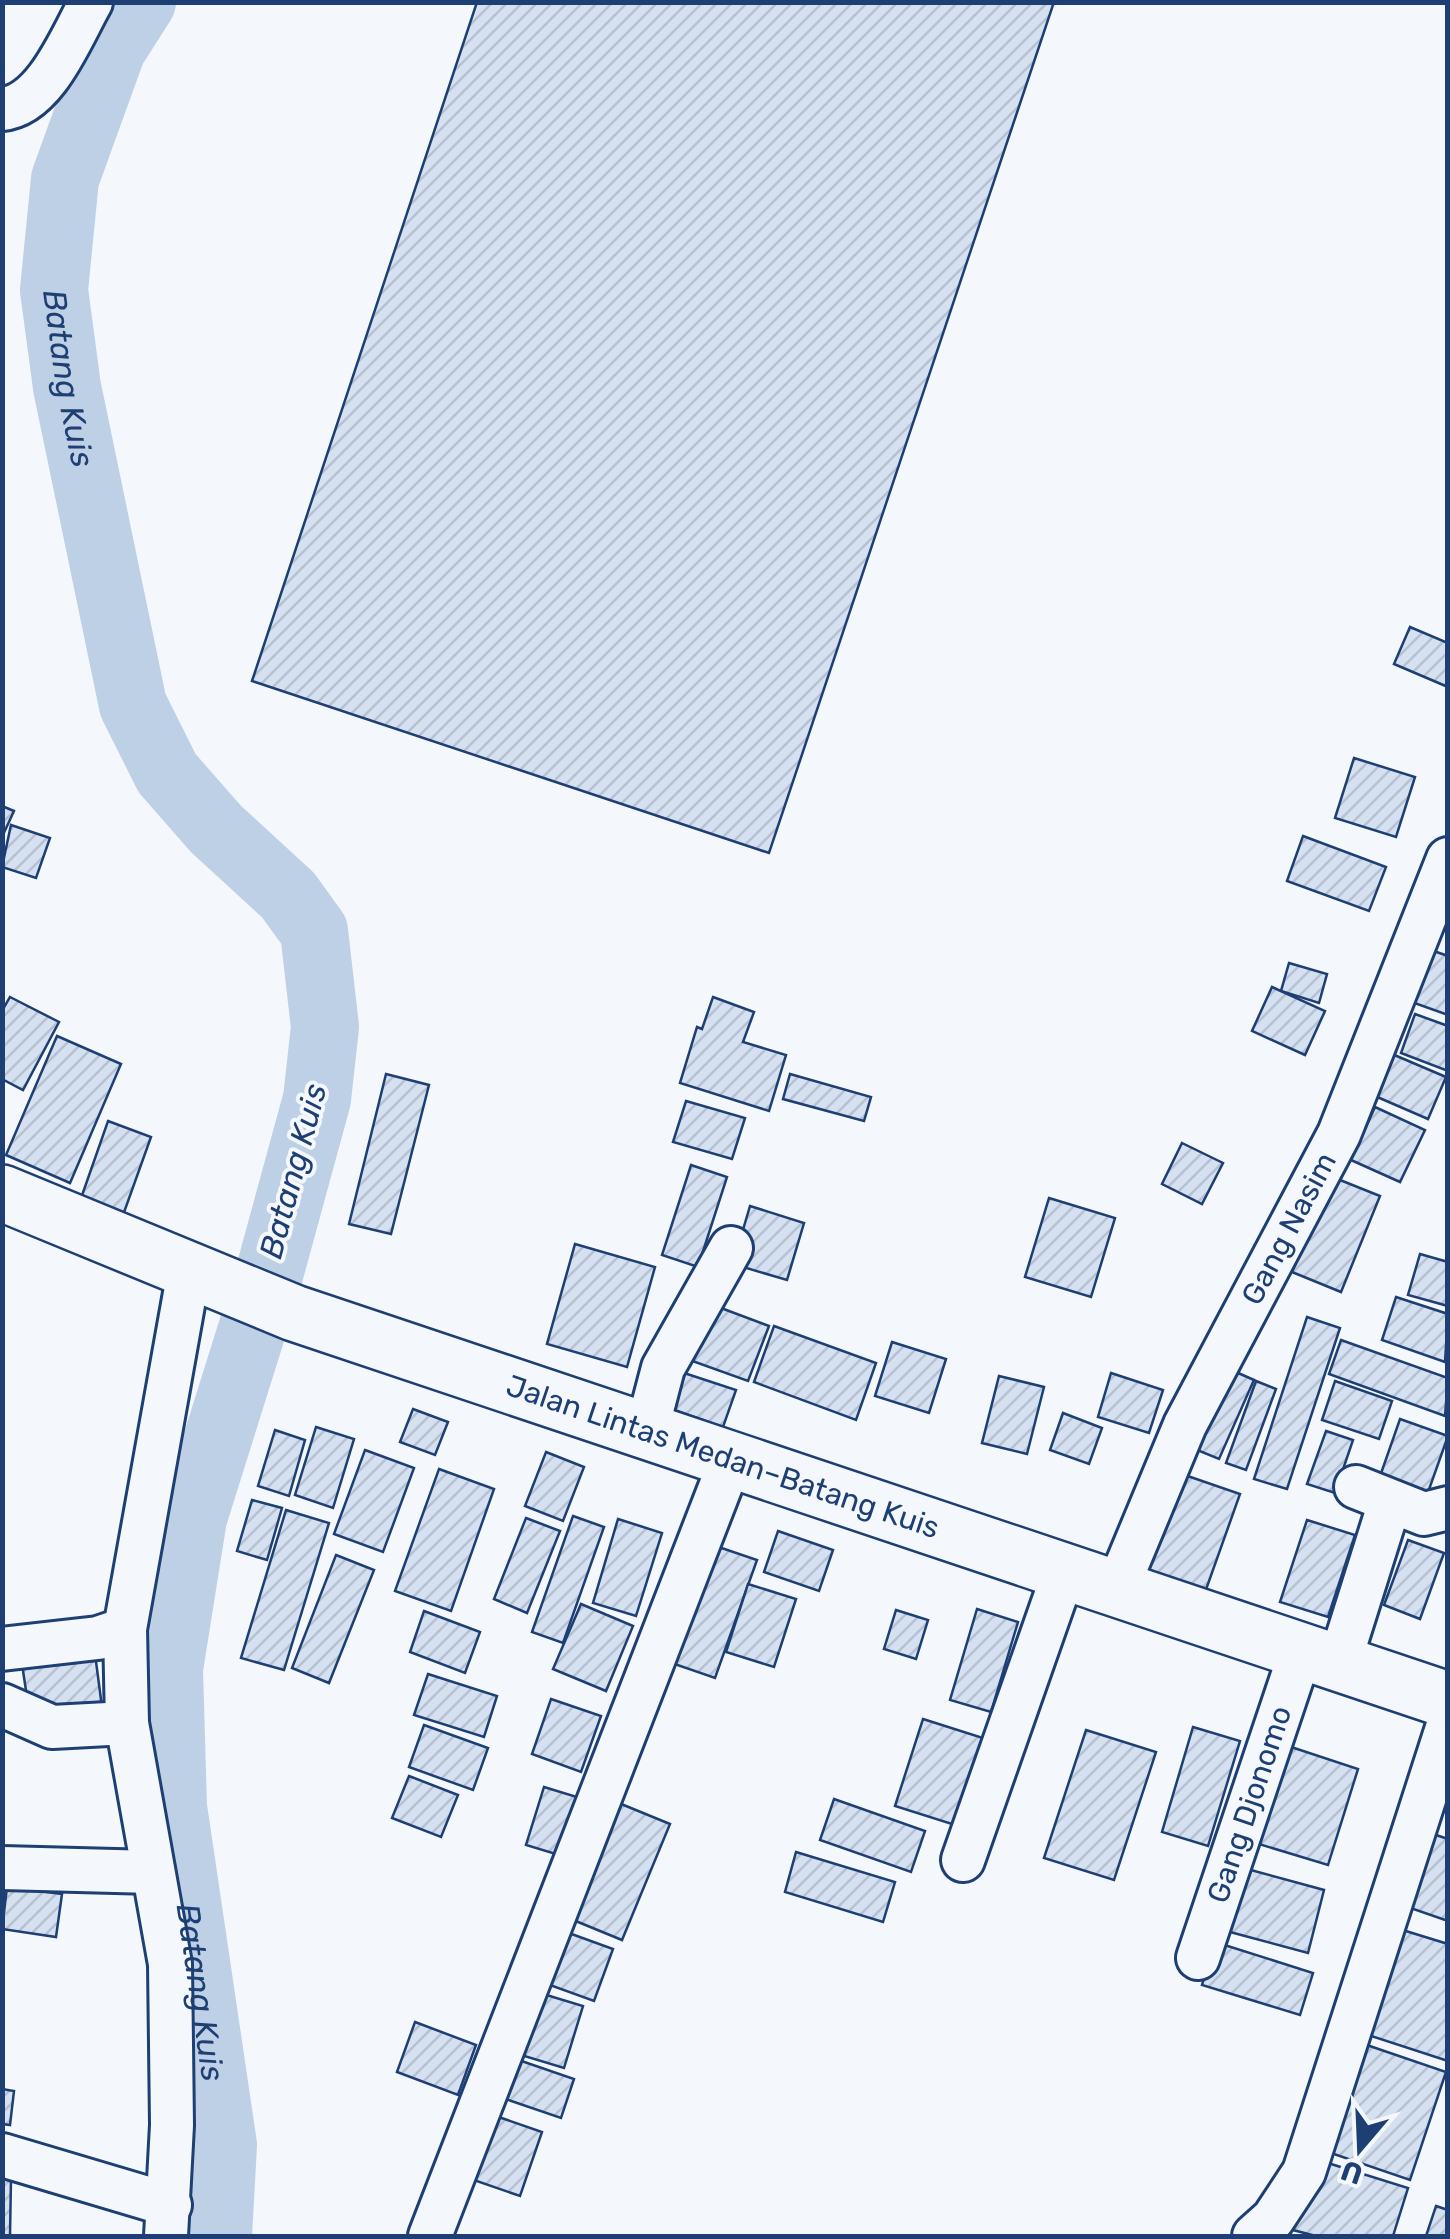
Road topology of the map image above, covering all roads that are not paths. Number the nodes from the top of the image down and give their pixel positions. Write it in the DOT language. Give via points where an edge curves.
graph roads {
  1 [pos="91,2"];
  2 [pos="2,109"];
  3 [pos="1448,860"];
  4 [pos="2,1193"];
  5 [pos="730,1248"];
  6 [pos="210,1280"];
  7 [pos="646,1433"];
  8 [pos="730,1462"];
  9 [pos="1448,1508"];
  10 [pos="1064,1572"];
  11 [pos="1116,1591"];
  12 [pos="125,1629"];
  13 [pos="2,1649"];
  14 [pos="1320,1658"];
  15 [pos="1448,1700"];
  16 [pos="2,1705"];
  17 [pos="127,1723"];
  18 [pos="1448,1725"];
  19 [pos="962,1860"];
  20 [pos="2,1868"];
  21 [pos="153,1872"];
  22 [pos="1198,1958"];
  23 [pos="2,2155"];
  24 [pos="168,2220"];
  25 [pos="430,2236"];
  26 [pos="1254,2236"];
  1 -- 2 [label="street" via="51,72 31,95"];
  3 -- 11 [label="street, Gang Nasim" via="1338,1134 1186,1425"];
  4 -- 6 [label="highway, Jalan Lintas Medan–Batang Kuis"];
  5 -- 7 [label="street" via="663,1368"];
  6 -- 7 [label="highway, Jalan Lintas Medan–Batang Kuis"];
  6 -- 12 [label="street"];
  7 -- 8 [label="highway, Jalan Lintas Medan–Batang Kuis"];
  8 -- 10 [label="highway, Jalan Lintas Medan–Batang Kuis"];
  8 -- 25 [label="street"];
  9 -- 14 [label="street, Gang Djonomo" via="1424,1514 1373,1495"];
  10 -- 11 [label="highway, Jalan Lintas Medan–Batang Kuis"];
  10 -- 19 [label="street"];
  11 -- 14 [label="highway, Jalan Lintas Medan–Batang Kuis"];
  12 -- 13 [label="street"];
  12 -- 17 [label="street"];
  14 -- 15 [label="highway, Jalan Lintas Medan–Batang Kuis"];
  14 -- 22 [label="street, Gang Djonomo"];
  16 -- 17 [label="street" via="52,1728"];
  17 -- 21 [label="street"];
  18 -- 26 [label="street" via="1304,2172 1273,2220"];
  20 -- 21 [label="street"];
  21 -- 24 [label="street" via="170,1964"];
  23 -- 24 [label="street"];
}
